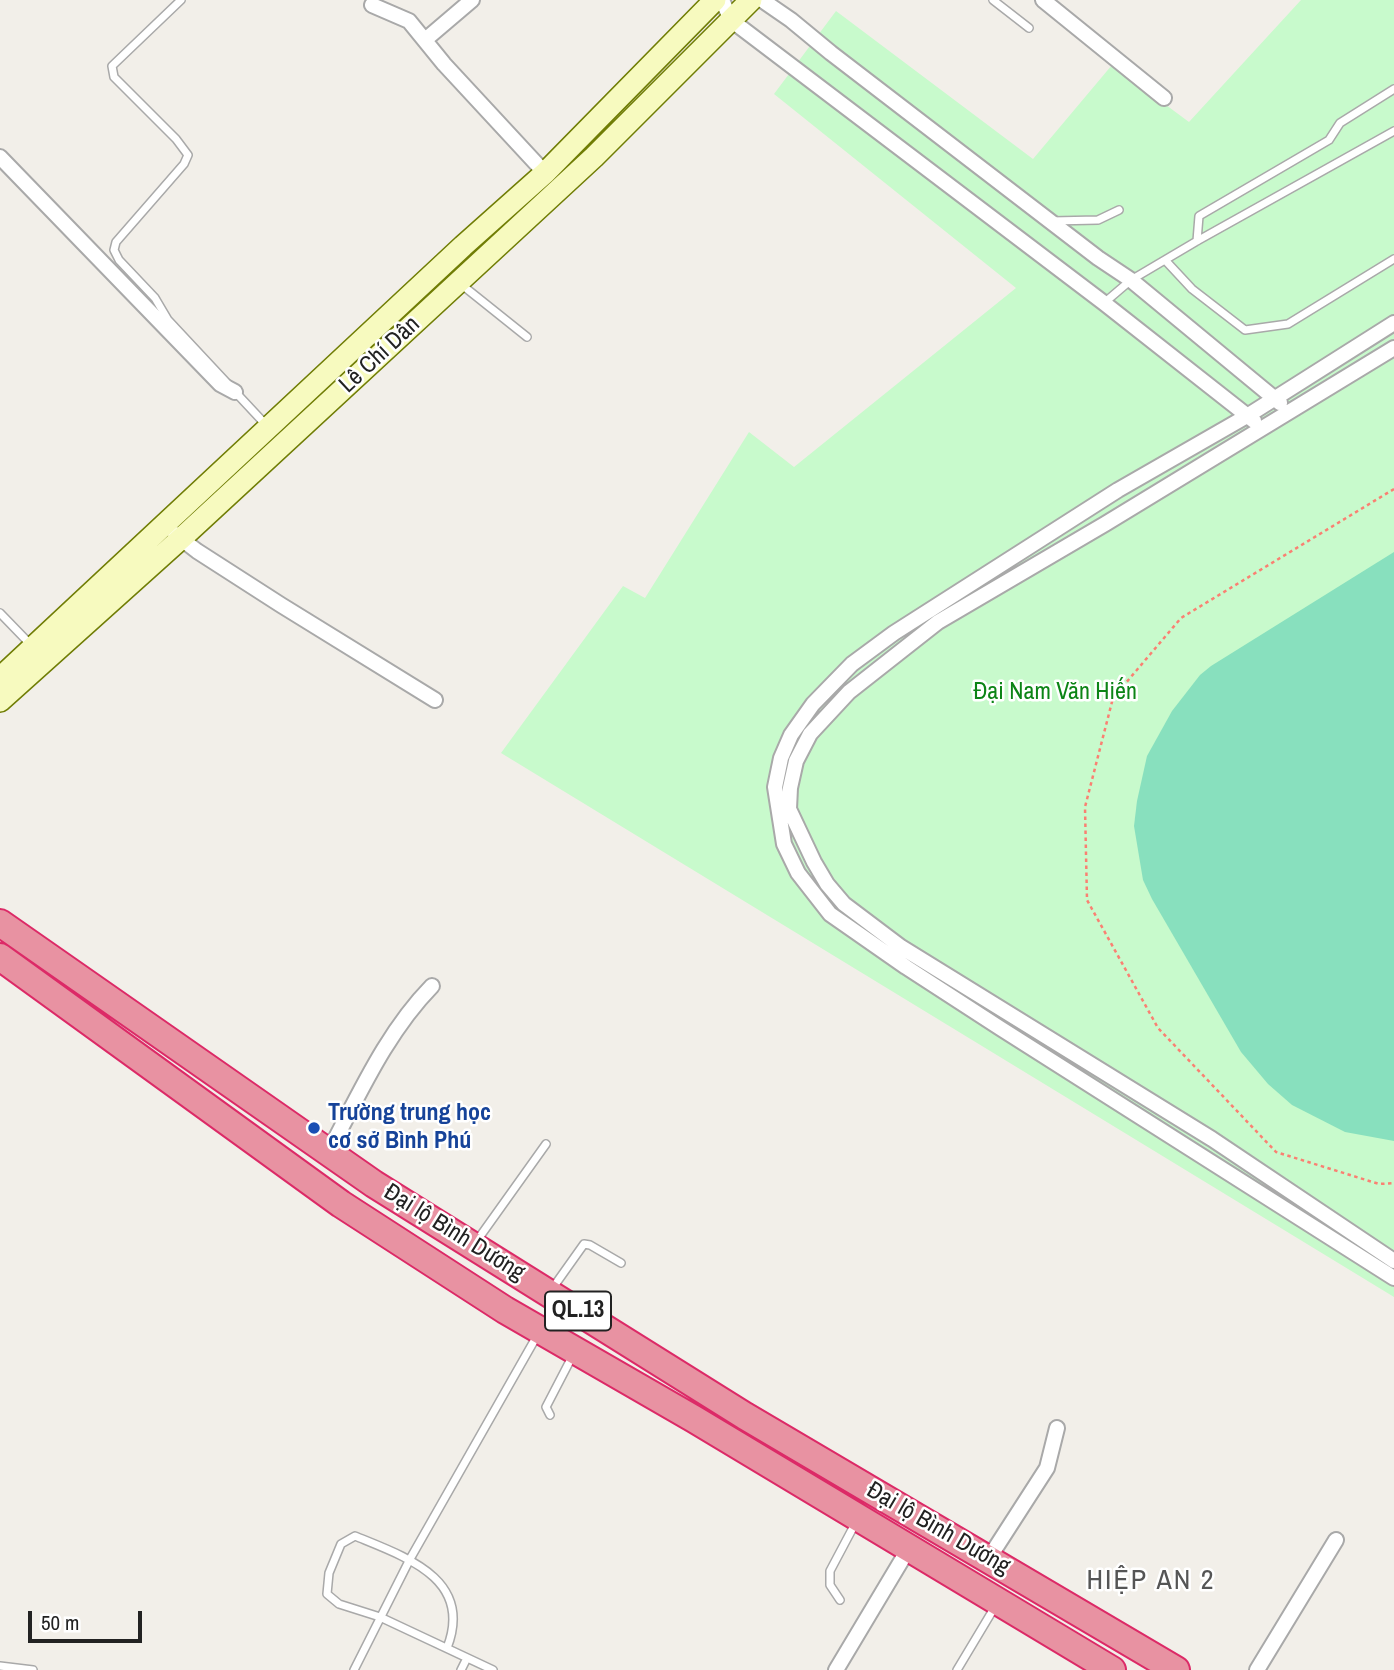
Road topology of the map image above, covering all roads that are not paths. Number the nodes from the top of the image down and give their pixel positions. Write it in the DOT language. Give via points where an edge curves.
graph roads {
  1 [pos="181,0"];
  2 [pos="472,0"];
  3 [pos="715,0"];
  4 [pos="722,0"];
  5 [pos="751,0"];
  6 [pos="762,0"];
  7 [pos="993,0"];
  8 [pos="1043,0"];
  9 [pos="372,5"];
  10 [pos="731,20"];
  11 [pos="1029,28"];
  12 [pos="425,40"];
  13 [pos="1394,89"];
  14 [pos="1164,98"];
  15 [pos="1394,131"];
  16 [pos="0,157"];
  17 [pos="545,173"];
  18 [pos="1119,210"];
  19 [pos="1052,221"];
  20 [pos="1197,241"];
  21 [pos="1394,259"];
  22 [pos="1165,260"];
  23 [pos="1131,281"];
  24 [pos="459,282"];
  25 [pos="1104,303"];
  26 [pos="1394,323"];
  27 [pos="527,337"];
  28 [pos="1394,348"];
  29 [pos="234,392"];
  30 [pos="1274,398"];
  31 [pos="1290,412"];
  32 [pos="1247,415"];
  33 [pos="1263,428"];
  34 [pos="270,429"];
  35 [pos="164,523"];
  36 [pos="181,538"];
  37 [pos="0,613"];
  38 [pos="34,648"];
  39 [pos="0,678"];
  40 [pos="435,700"];
  41 [pos="0,701"];
  42 [pos="0,923"];
  43 [pos="0,957"];
  44 [pos="432,986"];
  45 [pos="266,1110"];
  46 [pos="248,1137"];
  47 [pos="546,1144"];
  48 [pos="328,1153"];
  49 [pos="474,1246"];
  50 [pos="1394,1261"];
  51 [pos="621,1263"];
  52 [pos="1394,1278"];
  53 [pos="549,1293"];
  54 [pos="540,1330"];
  55 [pos="575,1351"];
  56 [pos="550,1415"];
  57 [pos="1057,1429"];
  58 [pos="858,1518"];
  59 [pos="1336,1540"];
  60 [pos="909,1548"];
  61 [pos="989,1558"];
  62 [pos="410,1559"];
  63 [pos="839,1600"];
  64 [pos="998,1602"];
  65 [pos="380,1618"];
  66 [pos="447,1648"];
  67 [pos="467,1658"];
  68 [pos="0,1666"];
  69 [pos="33,1670"];
  70 [pos="354,1670"];
  71 [pos="461,1670"];
  72 [pos="493,1670"];
  73 [pos="836,1670"];
  74 [pos="957,1670"];
  75 [pos="1112,1670"];
  76 [pos="1175,1670"];
  77 [pos="1257,1670"];
  1 -- 29 [label="lane" via="112,66 114,77 188,155 114,250 168,320"];
  2 -- 12 [label="street"];
  3 -- 17 [label="main road, Lê Chí Dân"];
  4 -- 10 [label="street"];
  5 -- 10 [label="main road, Lê Chí Dân"];
  6 -- 19 [label="street"];
  7 -- 11 [label="lane"];
  8 -- 14 [label="street"];
  9 -- 12 [label="street" via="409,21"];
  10 -- 24 [label="main road, Lê Chí Dân" via="594,157"];
  10 -- 25 [label="street"];
  12 -- 17 [label="street"];
  13 -- 20 [label="lane" via="1340,123 1329,140 1199,216"];
  15 -- 20 [label="lane"];
  16 -- 29 [label="street" via="220,384"];
  17 -- 34 [label="main road, Lê Chí Dân"];
  18 -- 19 [label="lane" via="1098,220"];
  19 -- 23 [label="street"];
  20 -- 22 [label="lane"];
  21 -- 22 [label="lane" via="1288,324 1245,330 1192,289"];
  22 -- 23 [label="lane"];
  23 -- 25 [label="lane"];
  23 -- 30 [label="street"];
  24 -- 27 [label="lane"];
  24 -- 36 [label="main road, Lê Chí Dân"];
  25 -- 32 [label="street"];
  26 -- 30 [label="street"];
  28 -- 31 [label="street"];
  29 -- 34 [label="lane"];
  30 -- 31 [label="street"];
  30 -- 32 [label="street"];
  31 -- 33 [label="street"];
  32 -- 33 [label="street"];
  32 -- 52 [label="street" via="1118,489 852,664 813,704 791,735 775,787 778,817 798,873 830,914 988,1021"];
  33 -- 50 [label="street" via="938,622 859,685 810,734 796,761 789,808 827,884 844,904 901,947 1212,1139"];
  34 -- 35 [label="main road, Lê Chí Dân"];
  35 -- 36 [label="street"];
  35 -- 38 [label="main road, Lê Chí Dân"];
  36 -- 40 [label="street"];
  36 -- 41 [label="main road, Lê Chí Dân"];
  37 -- 38 [label="lane"];
  38 -- 39 [label="main road, Lê Chí Dân"];
  42 -- 45 [label="highway, Đại lộ Bình Dương / QL.13"];
  43 -- 46 [label="highway, Đại lộ Bình Dương / QL.13"];
  44 -- 48 [label="street" via="411,1007 380,1055"];
  45 -- 46 [label="highway"];
  45 -- 48 [label="highway, Đại lộ Bình Dương / QL.13"];
  46 -- 54 [label="highway, Đại lộ Bình Dương / QL.13" via="341,1204"];
  47 -- 49 [label="lane"];
  48 -- 49 [label="highway, Đại lộ Bình Dương / QL.13"];
  49 -- 53 [label="highway, Đại lộ Bình Dương / QL.13"];
  51 -- 53 [label="lane" via="584,1244"];
  53 -- 61 [label="highway, Đại lộ Bình Dương / QL.13" via="744,1416"];
  54 -- 55 [label="highway, Đại lộ Bình Dương / QL.13"];
  54 -- 62 [label="lane"];
  55 -- 56 [label="lane" via="547,1407"];
  55 -- 58 [label="highway, Đại lộ Bình Dương / QL.13"];
  57 -- 61 [label="street" via="1047,1468"];
  58 -- 60 [label="highway, Đại lộ Bình Dương / QL.13"];
  58 -- 63 [label="lane" via="830,1571 830,1585"];
  59 -- 77 [label="street"];
  60 -- 64 [label="highway, Đại lộ Bình Dương / QL.13"];
  60 -- 73 [label="street"];
  61 -- 76 [label="highway, Đại lộ Bình Dương / QL.13"];
  62 -- 65 [label="lane"];
  62 -- 65 [label="lane" via="355,1536 341,1544 329,1573 327,1594 339,1604"];
  62 -- 66 [label="lane" via="430,1574 449,1598 455,1618"];
  64 -- 74 [label="lane"];
  64 -- 75 [label="highway, Đại lộ Bình Dương / QL.13"];
  65 -- 66 [label="lane"];
  65 -- 70 [label="lane"];
  66 -- 67 [label="lane"];
  67 -- 71 [label="lane"];
  67 -- 72 [label="lane"];
  68 -- 69 [label="lane"];
}
